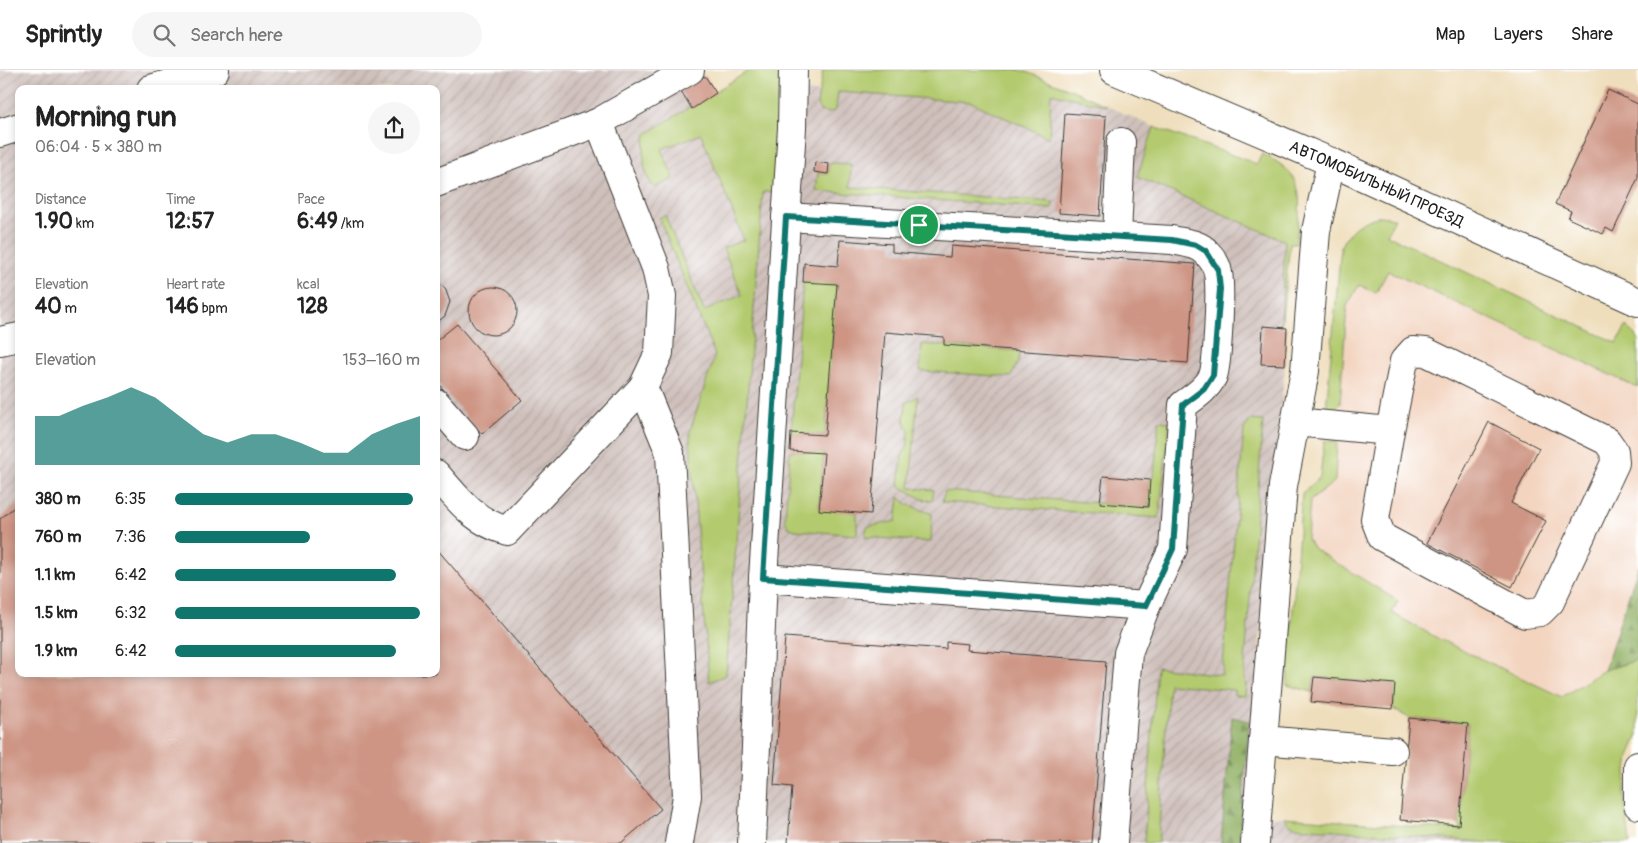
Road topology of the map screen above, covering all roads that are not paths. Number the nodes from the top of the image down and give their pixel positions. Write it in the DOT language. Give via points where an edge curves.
graph roads {
  1 [pos="215,70"];
  2 [pos="793,70"];
  3 [pos="1114,70"];
  4 [pos="683,74"];
  5 [pos="164,85"];
  6 [pos="599,122"];
  7 [pos="15,128"];
  8 [pos="0,133"];
  9 [pos="1121,142"];
  10 [pos="1331,162"];
  11 [pos="440,181"];
  12 [pos="786,217"];
  13 [pos="1117,237"];
  14 [pos="1638,302"];
  15 [pos="15,338"];
  16 [pos="0,341"];
  17 [pos="644,387"];
  18 [pos="440,408"];
  19 [pos="1295,422"];
  20 [pos="1390,431"];
  21 [pos="465,436"];
  22 [pos="440,479"];
  23 [pos="763,578"];
  24 [pos="1146,606"];
  25 [pos="1263,740"];
  26 [pos="1393,751"];
  27 [pos="1638,766"];
  28 [pos="1638,805"];
  29 [pos="679,843"];
  30 [pos="752,843"];
  31 [pos="1113,843"];
  32 [pos="1255,843"];
  1 -- 5 [label="lane"];
  2 -- 12 [label="lane"];
  3 -- 10 [label="lane, АВТОМОБИЛЬНЫЙ ПРОЕЗД"];
  4 -- 6 [label="lane"];
  6 -- 11 [label="lane"];
  6 -- 17 [label="lane" via="656,268 662,296 658,353"];
  7 -- 8 [label="lane"];
  9 -- 13 [label="lane"];
  10 -- 14 [label="lane, АВТОМОБИЛЬНЫЙ ПРОЕЗД"];
  10 -- 19 [label="lane" via="1316,231 1305,371"];
  12 -- 13 [label="lane"];
  12 -- 23 [label="lane"];
  13 -- 24 [label="lane" via="1172,240 1196,245 1206,251 1218,270 1220,289 1213,375 1204,389 1183,405 1173,549"];
  15 -- 16 [label="lane"];
  17 -- 22 [label="lane" via="507,531 488,525 468,511"];
  17 -- 29 [label="lane" via="670,453 687,796"];
  18 -- 21 [label="lane"];
  19 -- 20 [label="lane"];
  19 -- 25 [label="lane" via="1284,486"];
  20 -- 20 [label="lane" via="1404,361 1413,351 1426,352 1607,441 1614,451 1614,463 1550,602 1540,612 1525,614 1382,537 1376,519"];
  23 -- 24 [label="lane"];
  23 -- 30 [label="lane"];
  24 -- 31 [label="lane" via="1128,653"];
  25 -- 26 [label="lane"];
  25 -- 32 [label="lane"];
  27 -- 28 [label="lane"];
}
